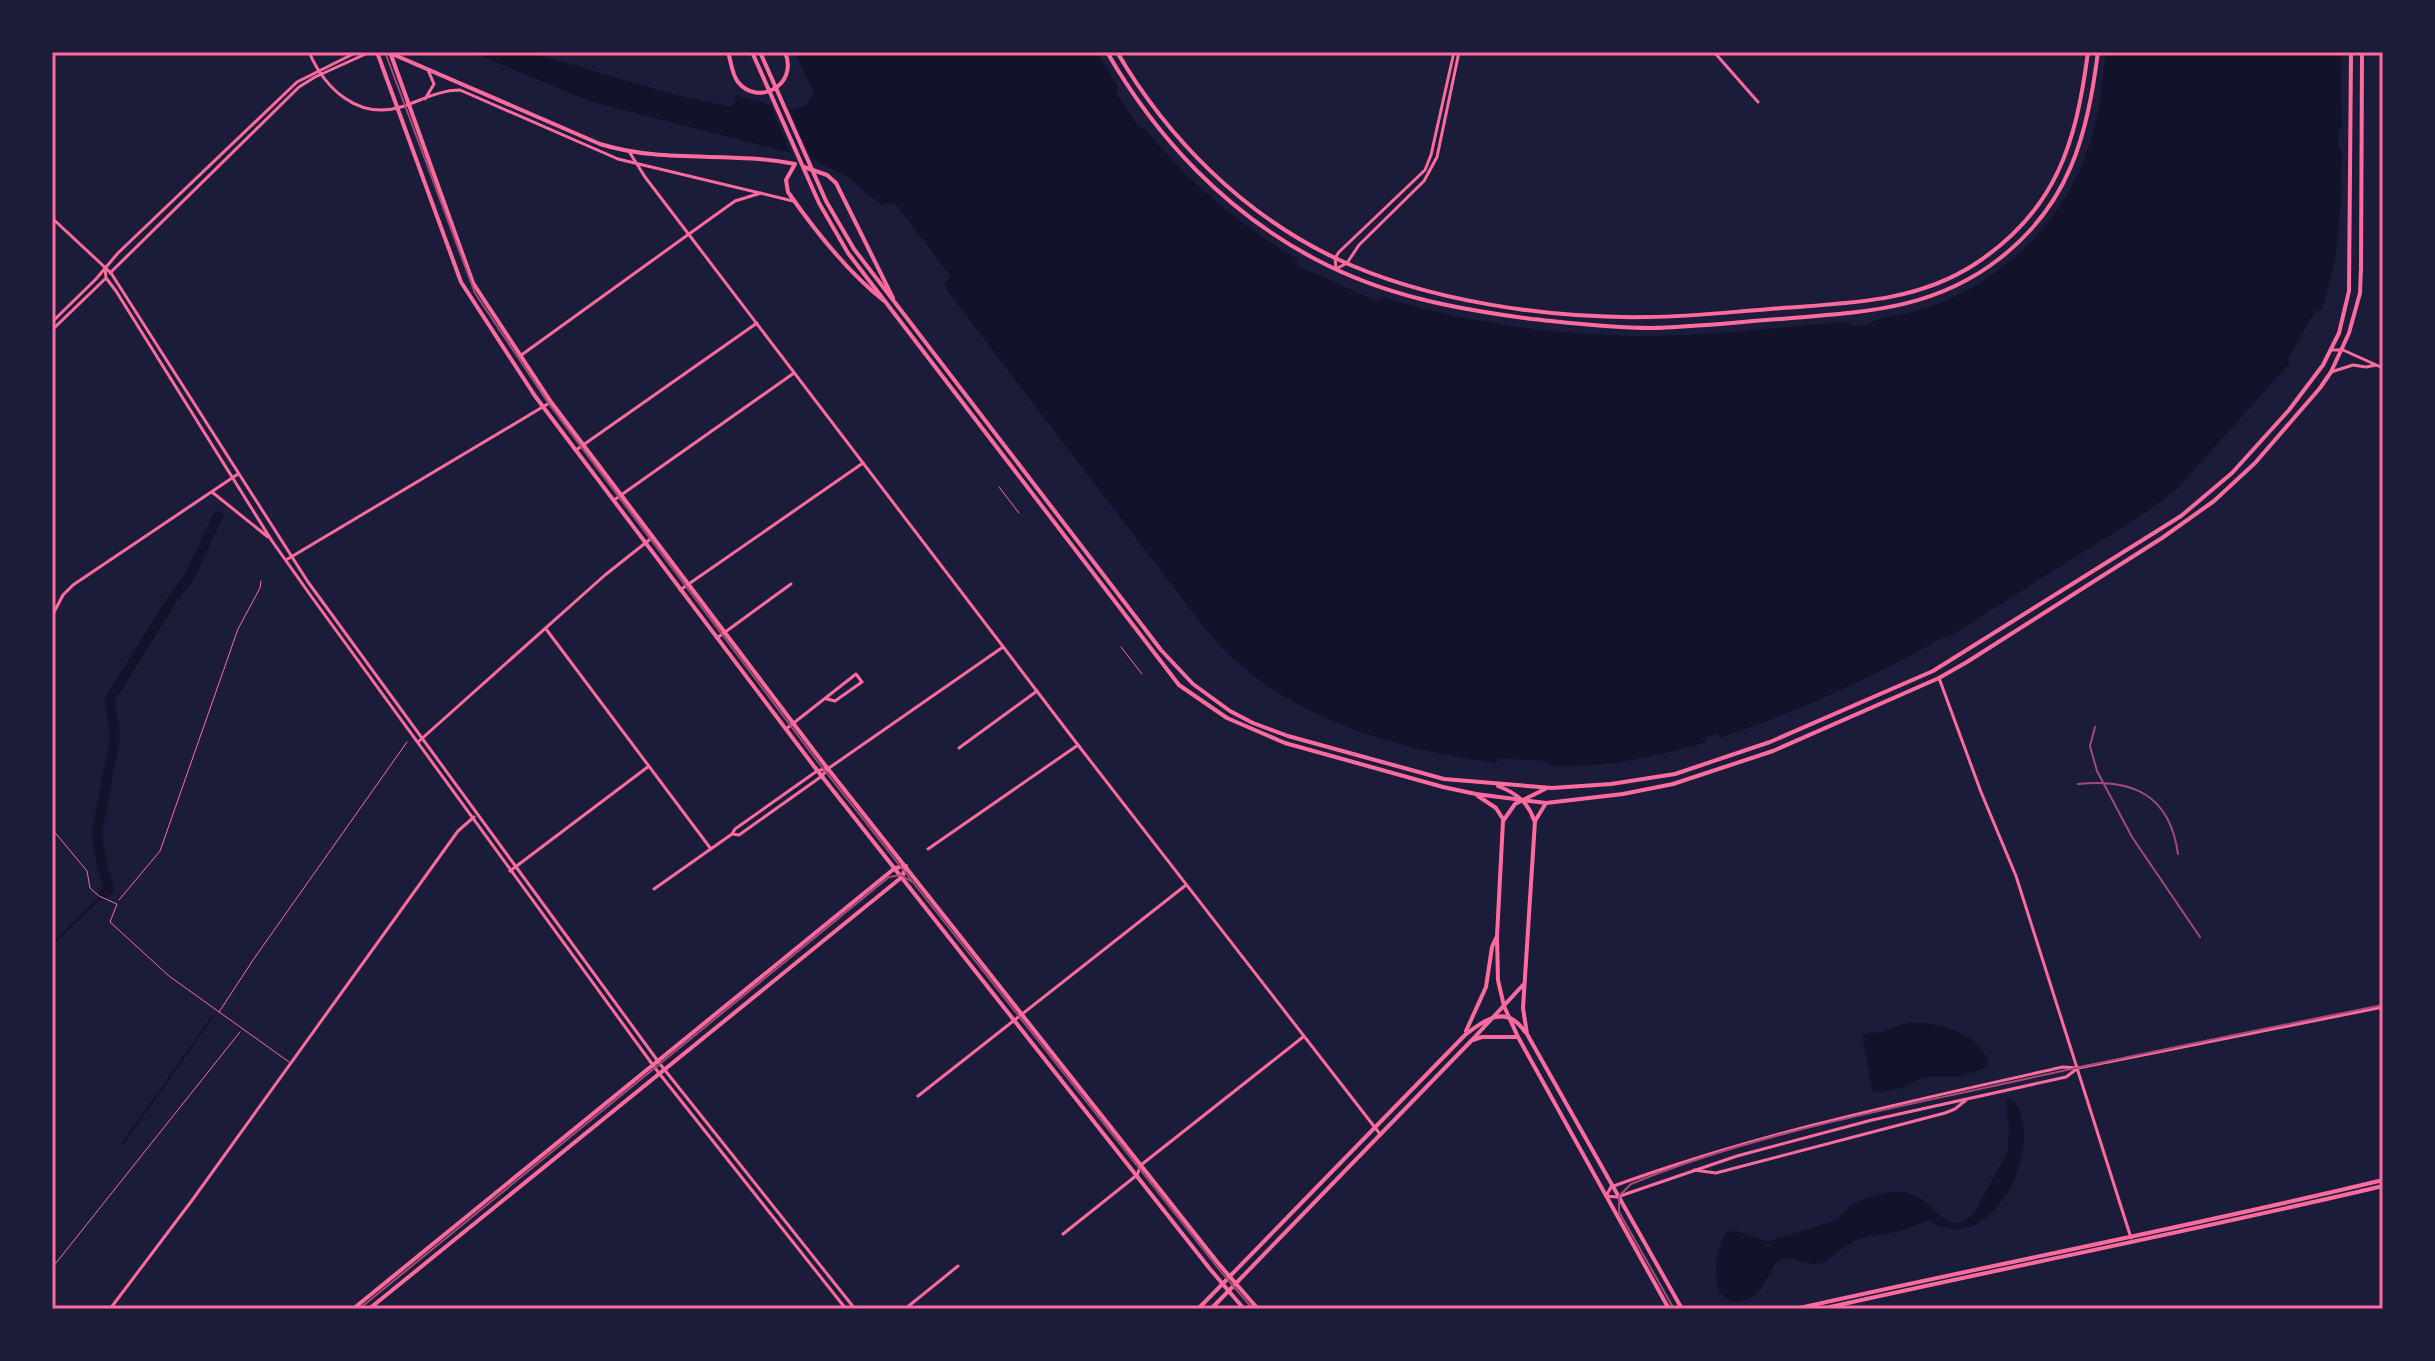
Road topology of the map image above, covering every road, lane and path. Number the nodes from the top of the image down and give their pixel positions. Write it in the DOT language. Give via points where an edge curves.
graph roads {
  1 [pos="309,52"];
  2 [pos="357,52"];
  3 [pos="370,52"];
  4 [pos="377,52"];
  5 [pos="389,52"];
  6 [pos="399,52"];
  7 [pos="728,52"];
  8 [pos="752,52"];
  9 [pos="760,52"];
  10 [pos="785,52"];
  11 [pos="1107,52"];
  12 [pos="1117,52"];
  13 [pos="1456,52"];
  14 [pos="1714,52"];
  15 [pos="2088,52"];
  16 [pos="2098,52"];
  17 [pos="2351,52"];
  18 [pos="2362,52"];
  19 [pos="404,60"];
  20 [pos="317,70"];
  21 [pos="428,70"];
  22 [pos="320,75"];
  23 [pos="425,99"];
  24 [pos="1758,102"];
  25 [pos="407,105"];
  26 [pos="396,108"];
  27 [pos="630,153"];
  28 [pos="635,163"];
  29 [pos="795,164"];
  30 [pos="766,193"];
  31 [pos="795,202"];
  32 [pos="52,218"];
  33 [pos="689,234"];
  34 [pos="1335,258"];
  35 [pos="1347,263"];
  36 [pos="105,267"];
  37 [pos="1336,269"];
  38 [pos="111,273"];
  39 [pos="106,278"];
  40 [pos="893,298"];
  41 [pos="883,300"];
  42 [pos="52,322"];
  43 [pos="757,323"];
  44 [pos="52,330"];
  45 [pos="2331,350"];
  46 [pos="2343,350"];
  47 [pos="520,356"];
  48 [pos="2376,365"];
  49 [pos="2383,368"];
  50 [pos="2331,372"];
  51 [pos="794,373"];
  52 [pos="551,402"];
  53 [pos="543,407"];
  54 [pos="584,445"];
  55 [pos="575,451"];
  56 [pos="863,463"];
  57 [pos="238,474"];
  58 [pos="233,478"];
  59 [pos="999,487"];
  60 [pos="212,492"];
  61 [pos="622,495"];
  62 [pos="613,501"];
  63 [pos="1019,513"];
  64 [pos="653,537"];
  65 [pos="272,541"];
  66 [pos="645,543"];
  67 [pos="290,557"];
  68 [pos="285,560"];
  69 [pos="261,581"];
  70 [pos="688,584"];
  71 [pos="791,584"];
  72 [pos="680,590"];
  73 [pos="52,616"];
  74 [pos="546,629"];
  75 [pos="725,632"];
  76 [pos="717,639"];
  77 [pos="1003,647"];
  78 [pos="1121,647"];
  79 [pos="1142,674"];
  80 [pos="1939,678"];
  81 [pos="1037,691"];
  82 [pos="827,699"];
  83 [pos="794,723"];
  84 [pos="786,729"];
  85 [pos="422,739"];
  86 [pos="407,742"];
  87 [pos="417,743"];
  88 [pos="1078,745"];
  89 [pos="959,748"];
  90 [pos="649,766"];
  91 [pos="828,768"];
  92 [pos="817,771"];
  93 [pos="822,776"];
  94 [pos="1492,784"];
  95 [pos="1547,788"];
  96 [pos="1476,794"];
  97 [pos="1522,799"];
  98 [pos="1546,803"];
  99 [pos="478,815"];
  100 [pos="472,819"];
  101 [pos="1503,821"];
  102 [pos="1535,821"];
  103 [pos="52,829"];
  104 [pos="732,834"];
  105 [pos="711,849"];
  106 [pos="928,849"];
  107 [pos="906,866"];
  108 [pos="516,867"];
  109 [pos="895,868"];
  110 [pos="510,871"];
  111 [pos="902,877"];
  112 [pos="1186,885"];
  113 [pos="654,889"];
  114 [pos="119,900"];
  115 [pos="1497,936"];
  116 [pos="1524,983"];
  117 [pos="1504,1006"];
  118 [pos="2383,1007"];
  119 [pos="219,1013"];
  120 [pos="1021,1013"];
  121 [pos="1493,1017"];
  122 [pos="1508,1017"];
  123 [pos="1012,1019"];
  124 [pos="241,1030"];
  125 [pos="1527,1034"];
  126 [pos="1465,1035"];
  127 [pos="1303,1037"];
  128 [pos="1518,1037"];
  129 [pos="1472,1040"];
  130 [pos="658,1061"];
  131 [pos="291,1063"];
  132 [pos="653,1065"];
  133 [pos="2078,1068"];
  134 [pos="664,1069"];
  135 [pos="659,1073"];
  136 [pos="918,1096"];
  137 [pos="1967,1098"];
  138 [pos="1373,1128"];
  139 [pos="1380,1134"];
  140 [pos="1141,1165"];
  141 [pos="1694,1170"];
  142 [pos="1137,1175"];
  143 [pos="2383,1183"];
  144 [pos="1611,1187"];
  145 [pos="1606,1196"];
  146 [pos="1617,1197"];
  147 [pos="1063,1234"];
  148 [pos="2132,1240"];
  149 [pos="958,1266"];
  150 [pos="52,1268"];
  151 [pos="1229,1277"];
  152 [pos="1222,1284"];
  153 [pos="1235,1284"];
  154 [pos="1228,1291"];
  155 [pos="110,1309"];
  156 [pos="353,1309"];
  157 [pos="369,1309"];
  158 [pos="846,1309"];
  159 [pos="855,1309"];
  160 [pos="905,1309"];
  161 [pos="1198,1309"];
  162 [pos="1211,1309"];
  163 [pos="1244,1309"];
  164 [pos="1258,1309"];
  165 [pos="1669,1309"];
  166 [pos="1682,1309"];
  167 [pos="1795,1309"];
  168 [pos="1821,1309"];
  1 -- 20 [label="street"];
  2 -- 20 [label="street"];
  3 -- 22 [label="street"];
  4 -- 26 [label="main road"];
  5 -- 19 [label="main road"];
  5 -- 25 [label="main road"];
  6 -- 19 [label="main road"];
  7 -- 10 [label="main road" via="738,82 761,92 785,80"];
  8 -- 41 [label="main road" via="836,235"];
  9 -- 40 [label="main road" via="842,231"];
  11 -- 37 [label="main road" via="1161,133 1218,191 1274,233"];
  12 -- 34 [label="main road" via="1168,127 1216,176 1268,218"];
  13 -- 34 [label="street" via="1425,170"];
  13 -- 35 [label="street" via="1430,173"];
  14 -- 24 [label="street"];
  15 -- 35 [label="main road" via="2072,139 2038,204 1975,264 1915,292 1862,302 1678,316 1581,315 1440,295"];
  16 -- 37 [label="main road" via="2082,141 2047,210 2016,245 1981,272 1918,302 1877,311 1617,327 1463,310 1412,298"];
  17 -- 45 [label="main road" via="2351,266 2345,311"];
  18 -- 46 [label="main road" via="2360,293"];
  19 -- 21 [label="main road"];
  20 -- 22 [label="street"];
  20 -- 36 [label="street" via="297,82"];
  21 -- 23 [label="street" via="434,84"];
  21 -- 27 [label="main road"];
  22 -- 26 [label="street" via="356,105"];
  22 -- 38 [label="street" via="299,87"];
  23 -- 25 [label="street"];
  23 -- 28 [label="street" via="460,90"];
  25 -- 26 [label="street"];
  25 -- 47 [label="main road" via="471,278"];
  26 -- 53 [label="main road" via="468,297"];
  27 -- 28 [label="street"];
  27 -- 29 [label="main road"];
  28 -- 30 [label="street"];
  28 -- 33 [label="street"];
  29 -- 31 [label="main road" via="786,180"];
  29 -- 40 [label="main road" via="836,183"];
  30 -- 31 [label="street"];
  30 -- 33 [label="street" via="735,201"];
  31 -- 41 [label="main road"];
  32 -- 36 [label="street"];
  33 -- 43 [label="street"];
  33 -- 47 [label="street"];
  34 -- 35 [label="main road"];
  34 -- 37 [label="street"];
  35 -- 37 [label="street"];
  36 -- 38 [label="street"];
  36 -- 39 [label="street"];
  36 -- 42 [label="street"];
  38 -- 39 [label="street"];
  38 -- 57 [label="street"];
  39 -- 44 [label="street"];
  39 -- 58 [label="street"];
  40 -- 94 [label="main road" via="1161,650 1200,690 1230,711 1288,736 1444,779"];
  41 -- 96 [label="main road" via="1179,685 1227,718 1285,743"];
  43 -- 51 [label="street"];
  43 -- 54 [label="street"];
  45 -- 46 [label="street"];
  45 -- 95 [label="main road" via="2289,410 2209,493 2158,531 1955,658 1770,742 1675,774"];
  46 -- 48 [label="street"];
  46 -- 50 [label="main road"];
  47 -- 52 [label="main road"];
  48 -- 49 [label="street"];
  48 -- 50 [label="street"];
  50 -- 80 [label="main road" via="2255,463 2214,501"];
  51 -- 56 [label="street"];
  51 -- 61 [label="street"];
  52 -- 53 [label="street"];
  52 -- 54 [label="main road"];
  53 -- 55 [label="main road"];
  53 -- 67 [label="street"];
  54 -- 55 [label="street"];
  54 -- 61 [label="main road"];
  55 -- 62 [label="main road"];
  56 -- 70 [label="street"];
  56 -- 77 [label="street"];
  57 -- 58 [label="street"];
  57 -- 67 [label="street"];
  58 -- 60 [label="street"];
  58 -- 65 [label="street"];
  59 -- 63 [label="lane"];
  60 -- 65 [label="street"];
  60 -- 73 [label="street" via="73,585"];
  61 -- 62 [label="street"];
  61 -- 64 [label="main road"];
  62 -- 66 [label="main road"];
  64 -- 66 [label="street"];
  64 -- 70 [label="main road"];
  65 -- 68 [label="street"];
  66 -- 72 [label="main road"];
  66 -- 74 [label="street"];
  67 -- 68 [label="street"];
  67 -- 85 [label="street"];
  68 -- 87 [label="street"];
  69 -- 114 [label="lane" via="238,629 160,851"];
  70 -- 72 [label="street"];
  70 -- 75 [label="main road"];
  71 -- 75 [label="street"];
  72 -- 76 [label="main road"];
  74 -- 85 [label="street"];
  74 -- 90 [label="street"];
  75 -- 76 [label="street"];
  75 -- 83 [label="main road"];
  76 -- 84 [label="main road"];
  77 -- 81 [label="street"];
  77 -- 91 [label="street"];
  78 -- 79 [label="lane"];
  80 -- 98 [label="main road" via="1723,769 1630,793"];
  80 -- 133 [label="street" via="2016,876"];
  81 -- 88 [label="street"];
  81 -- 89 [label="street"];
  82 -- 82 [label="street" via="856,674 862,682 835,701"];
  82 -- 83 [label="street"];
  83 -- 84 [label="street"];
  83 -- 91 [label="main road"];
  84 -- 92 [label="main road"];
  85 -- 87 [label="street"];
  85 -- 99 [label="street"];
  86 -- 119 [label="lane"];
  87 -- 100 [label="street"];
  88 -- 106 [label="street"];
  88 -- 112 [label="street"];
  90 -- 105 [label="street"];
  90 -- 108 [label="street"];
  91 -- 92 [label="street"];
  91 -- 93 [label="street"];
  91 -- 107 [label="main road"];
  92 -- 93 [label="main road"];
  92 -- 104 [label="street"];
  93 -- 104 [label="street" via="739,835"];
  93 -- 109 [label="main road"];
  94 -- 95 [label="main road"];
  94 -- 97 [label="main road"];
  95 -- 97 [label="main road"];
  96 -- 97 [label="main road"];
  96 -- 101 [label="main road" via="1496,808"];
  97 -- 98 [label="main road"];
  97 -- 101 [label="main road"];
  97 -- 102 [label="main road"];
  98 -- 102 [label="main road"];
  99 -- 100 [label="street"];
  99 -- 108 [label="street"];
  100 -- 110 [label="street"];
  100 -- 131 [label="street" via="458,831"];
  101 -- 115 [label="main road"];
  102 -- 116 [label="main road"];
  103 -- 119 [label="lane" via="87,871 90,888 117,904 110,922"];
  104 -- 105 [label="street"];
  105 -- 113 [label="street"];
  107 -- 109 [label="main road"];
  107 -- 111 [label="main road"];
  107 -- 120 [label="main road"];
  108 -- 110 [label="street"];
  108 -- 130 [label="street"];
  109 -- 111 [label="main road"];
  109 -- 130 [label="main road"];
  110 -- 132 [label="street"];
  111 -- 123 [label="main road"];
  111 -- 134 [label="main road"];
  112 -- 120 [label="street"];
  112 -- 127 [label="street"];
  115 -- 117 [label="main road"];
  115 -- 126 [label="main road" via="1486,987"];
  116 -- 117 [label="main road"];
  116 -- 125 [label="main road"];
  117 -- 121 [label="main road"];
  117 -- 122 [label="main road"];
  118 -- 133 [label="street"];
  119 -- 124 [label="lane"];
  120 -- 123 [label="street"];
  120 -- 140 [label="main road"];
  121 -- 122 [label="main road"];
  121 -- 126 [label="main road"];
  121 -- 129 [label="main road"];
  122 -- 125 [label="main road"];
  122 -- 128 [label="main road"];
  123 -- 136 [label="street"];
  123 -- 142 [label="main road"];
  124 -- 131 [label="lane"];
  124 -- 150 [label="lane"];
  125 -- 144 [label="main road"];
  126 -- 138 [label="main road"];
  127 -- 138 [label="street"];
  127 -- 140 [label="street"];
  128 -- 129 [label="main road"];
  128 -- 145 [label="main road"];
  129 -- 139 [label="main road"];
  130 -- 132 [label="main road"];
  130 -- 134 [label="street"];
  131 -- 155 [label="street"];
  132 -- 135 [label="street"];
  132 -- 156 [label="main road"];
  133 -- 137 [label="street" via="2066,1077"];
  133 -- 144 [label="street" via="2063,1067 1727,1147"];
  133 -- 148 [label="street"];
  134 -- 135 [label="main road"];
  134 -- 159 [label="street"];
  135 -- 157 [label="main road"];
  135 -- 158 [label="street"];
  137 -- 141 [label="street"];
  137 -- 141 [label="street" via="1945,1113 1716,1173"];
  138 -- 139 [label="street"];
  138 -- 151 [label="main road"];
  139 -- 153 [label="main road"];
  140 -- 142 [label="street"];
  140 -- 151 [label="main road"];
  141 -- 146 [label="street"];
  142 -- 147 [label="street"];
  142 -- 152 [label="main road"];
  143 -- 148 [label="main road"];
  144 -- 145 [label="street"];
  144 -- 146 [label="main road"];
  145 -- 146 [label="street"];
  145 -- 165 [label="main road"];
  146 -- 166 [label="main road"];
  148 -- 167 [label="main road" via="2009,1261"];
  148 -- 168 [label="main road"];
  149 -- 160 [label="street"];
  151 -- 152 [label="main road"];
  151 -- 153 [label="main road"];
  152 -- 154 [label="main road"];
  152 -- 161 [label="main road"];
  153 -- 154 [label="main road"];
  153 -- 164 [label="main road"];
  154 -- 162 [label="main road"];
  154 -- 163 [label="main road"];
}
